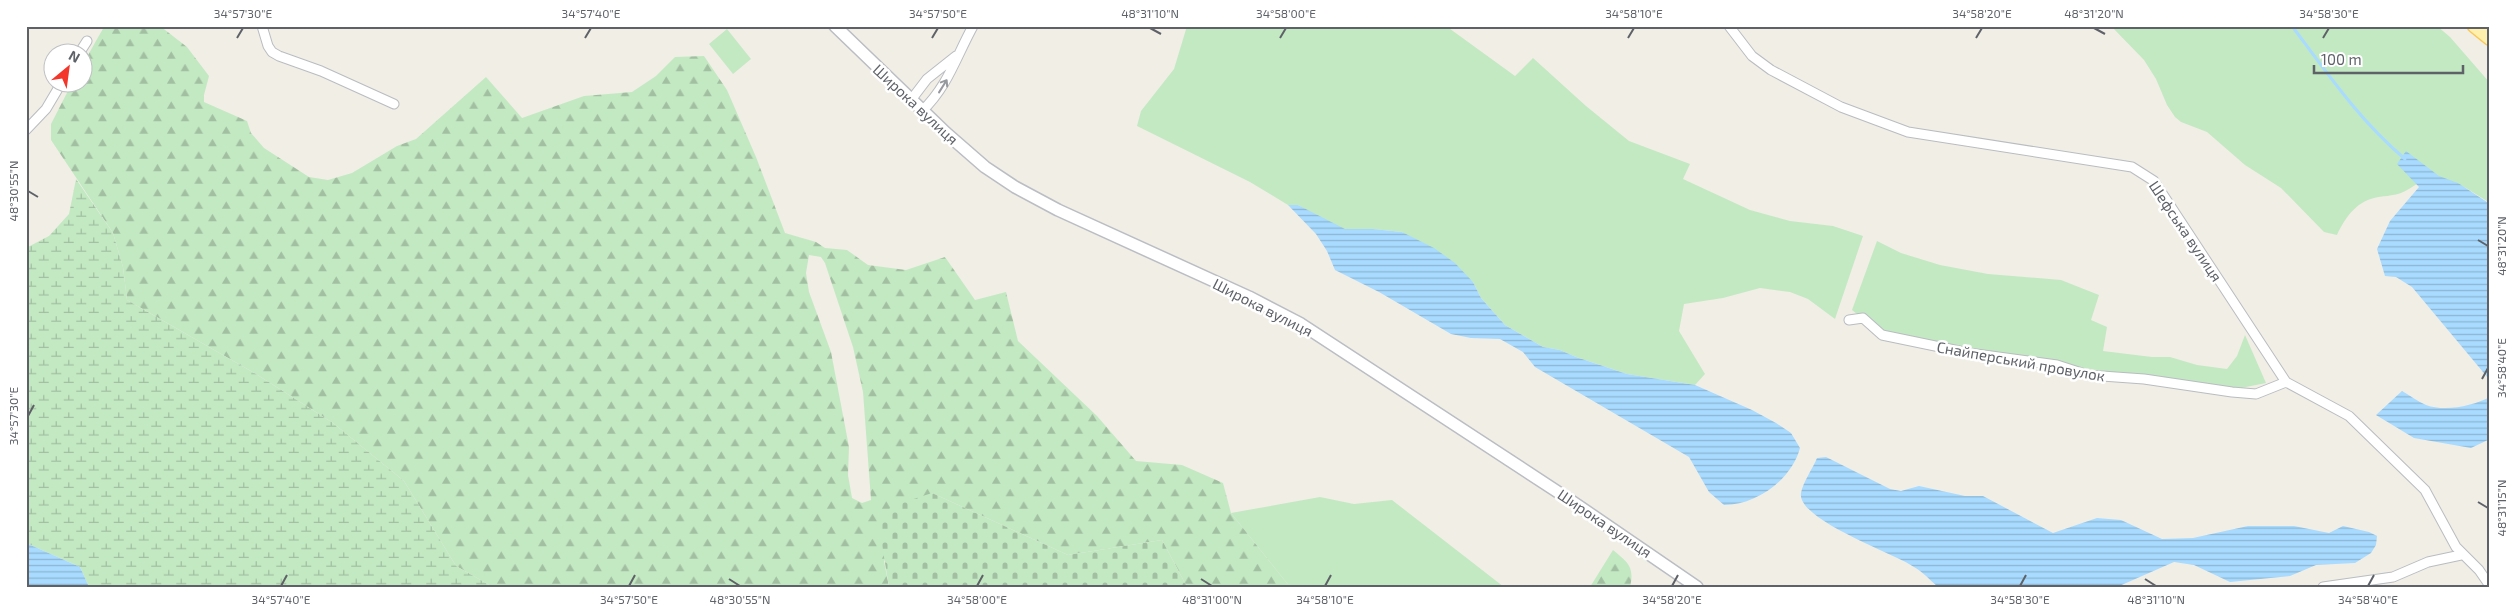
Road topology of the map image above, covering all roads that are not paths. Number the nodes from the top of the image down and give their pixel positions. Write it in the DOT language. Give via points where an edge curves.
graph roads {
  1 [pos="262,26"];
  2 [pos="973,26"];
  3 [pos="1730,26"];
  4 [pos="2474,26"];
  5 [pos="838,28"];
  6 [pos="2490,39"];
  7 [pos="956,56"];
  8 [pos="56,92"];
  9 [pos="911,100"];
  10 [pos="394,104"];
  11 [pos="922,110"];
  12 [pos="26,130"];
  13 [pos="1849,320"];
  14 [pos="2286,382"];
  15 [pos="2461,555"];
  16 [pos="2490,586"];
  17 [pos="1697,587"];
  18 [pos="2323,587"];
  1 -- 10 [label="street" via="272,52"];
  2 -- 7 [label="street"];
  3 -- 14 [label="street, Шефська вулиця" via="1752,56 1771,70 1841,107 1908,132 2123,166 2144,173 2154,181"];
  4 -- 6 [label="main road"];
  5 -- 9 [label="main road, Широка вулиця"];
  7 -- 9 [label="street" via="934,72"];
  11 -- 7 [label="street, one-way" via="948,79"];
  8 -- 12 [label="street" via="46,109"];
  9 -- 11 [label="main road, Широка вулиця"];
  11 -- 17 [label="main road, Широка вулиця" via="985,167 1015,187 1301,324"];
  13 -- 14 [label="street, Снайперський провулок" via="1863,318 1882,335 1978,354 2057,365 2088,375 2256,394"];
  14 -- 15 [label="street, Шефська вулиця" via="2349,416 2378,443 2425,490"];
  15 -- 16 [label="street" via="2479,570"];
  15 -- 18 [label="street" via="2437,560 2393,577"];
}
